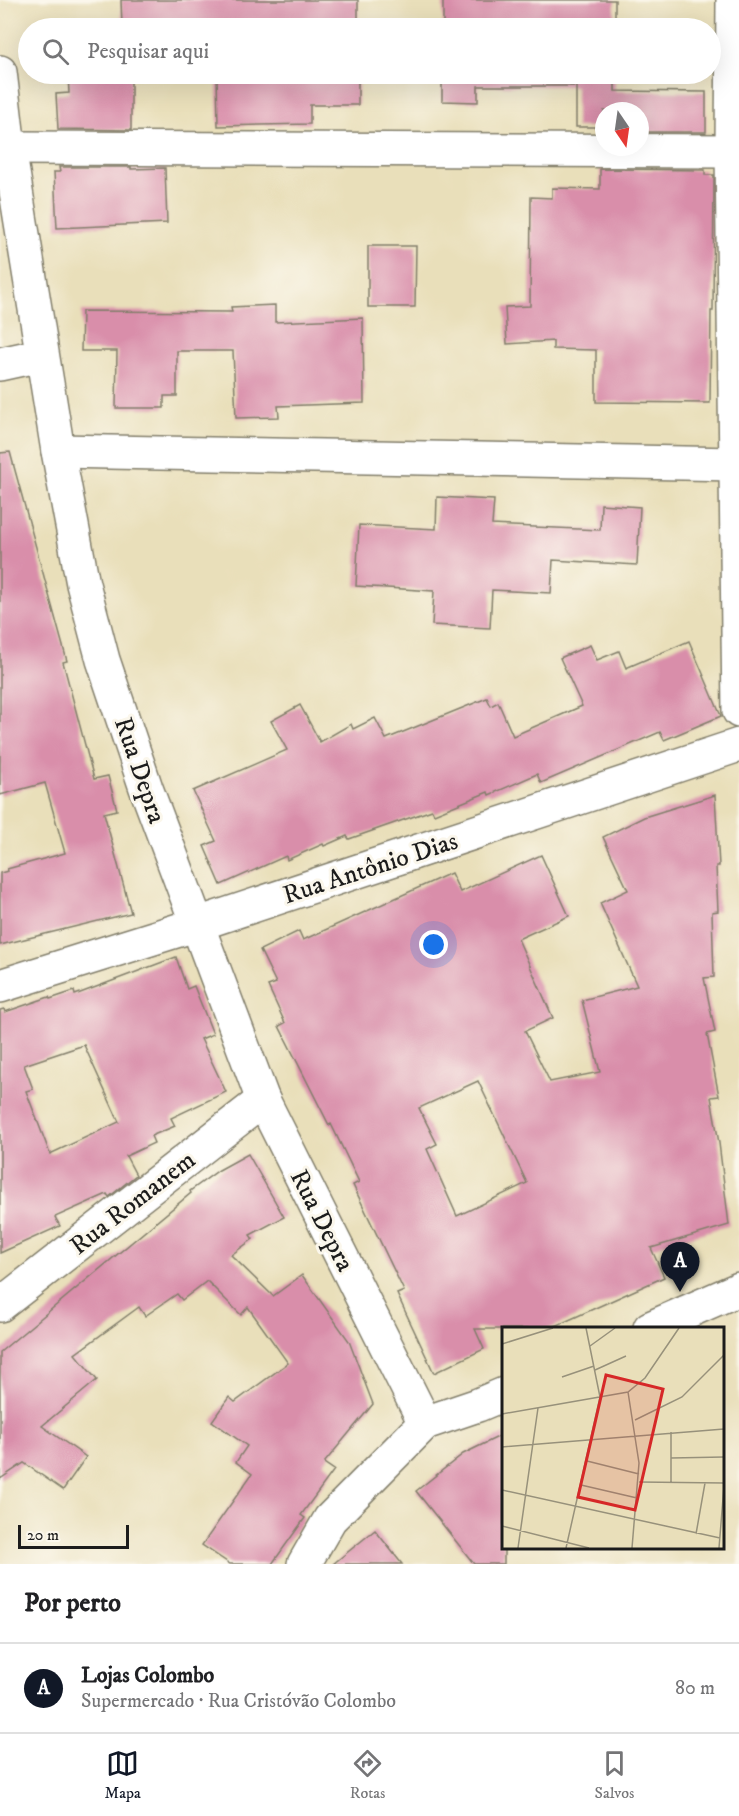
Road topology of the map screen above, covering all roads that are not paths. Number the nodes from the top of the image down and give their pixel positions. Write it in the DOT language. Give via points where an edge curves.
graph roads {
  1 [pos="733,0"];
  2 [pos="0,72"];
  3 [pos="9,148"];
  4 [pos="732,151"];
  5 [pos="41,356"];
  6 [pos="0,364"];
  7 [pos="58,451"];
  8 [pos="736,464"];
  9 [pos="739,711"];
  10 [pos="739,745"];
  11 [pos="198,924"];
  12 [pos="0,986"];
  13 [pos="263,1100"];
  14 [pos="739,1289"];
  15 [pos="0,1305"];
  16 [pos="654,1327"];
  17 [pos="502,1395"];
  18 [pos="425,1423"];
  19 [pos="304,1564"];
  1 -- 4 [label="street"];
  2 -- 3 [label="street, Rua Depra"];
  3 -- 4 [label="street"];
  3 -- 5 [label="street, Rua Depra"];
  4 -- 8 [label="street"];
  5 -- 6 [label="street"];
  5 -- 7 [label="street, Rua Depra"];
  7 -- 8 [label="street"];
  7 -- 11 [label="street, Rua Depra" via="83,584 103,660"];
  8 -- 9 [label="street"];
  10 -- 11 [label="street, Rua Antônio Dias"];
  11 -- 12 [label="street, Rua Antônio Dias"];
  11 -- 13 [label="street, Rua Depra"];
  13 -- 15 [label="street, Rua Romanem"];
  13 -- 18 [label="street, Rua Depra"];
  14 -- 16 [label="street"];
  17 -- 18 [label="street"];
  18 -- 19 [label="street" via="330,1520"];
}
